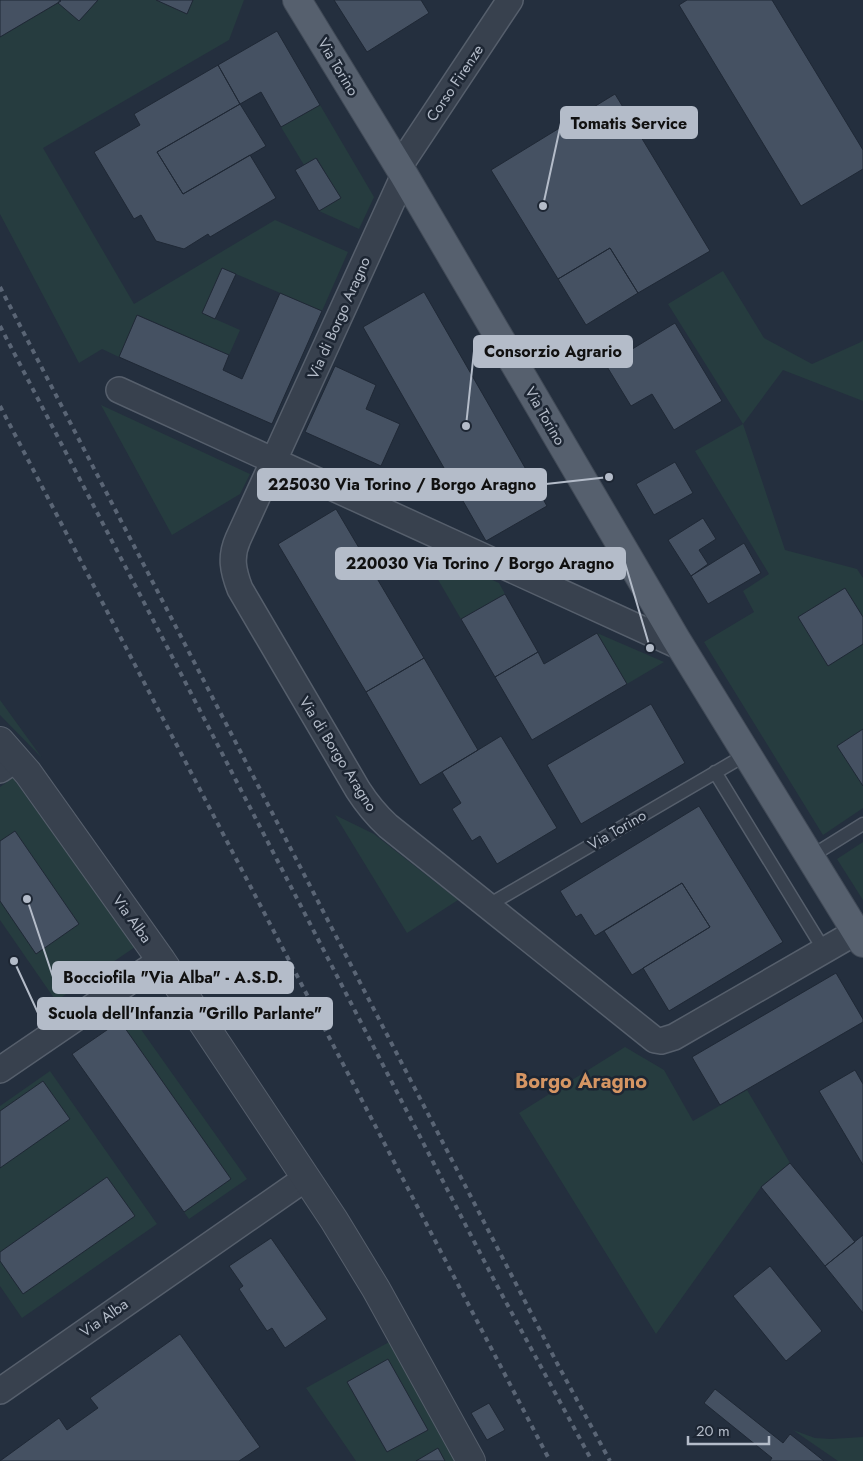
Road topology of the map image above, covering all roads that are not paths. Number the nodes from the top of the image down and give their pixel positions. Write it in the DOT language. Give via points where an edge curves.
graph roads {
  1 [pos="297,0"];
  2 [pos="510,0"];
  3 [pos="401,171"];
  4 [pos="119,390"];
  5 [pos="274,461"];
  6 [pos="681,647"];
  7 [pos="747,754"];
  8 [pos="5,757"];
  9 [pos="715,772"];
  10 [pos="863,824"];
  11 [pos="810,857"];
  12 [pos="488,906"];
  13 [pos="859,938"];
  14 [pos="824,950"];
  15 [pos="161,960"];
  16 [pos="674,1037"];
  17 [pos="0,1070"];
  18 [pos="306,1178"];
  19 [pos="0,1391"];
  20 [pos="471,1461"];
  1 -- 3 [label="main road, Via Torino"];
  2 -- 3 [label="street, Corso Firenze"];
  3 -- 5 [label="street, Via di Borgo Aragno"];
  3 -- 6 [label="main road, Via Torino"];
  4 -- 5 [label="street"];
  5 -- 6 [label="street"];
  5 -- 12 [label="street, Via di Borgo Aragno" via="233,549 232,564 240,589 367,804 388,826"];
  6 -- 7 [label="main road, Via Torino"];
  7 -- 9 [label="lane, Via Torino"];
  7 -- 11 [label="main road, Via Torino"];
  8 -- 15 [label="street, Via Alba" via="28,773"];
  9 -- 12 [label="lane, Via Torino"];
  9 -- 14 [label="lane"];
  10 -- 11 [label="lane"];
  11 -- 13 [label="main road, Via Torino"];
  12 -- 16 [label="street, Via di Borgo Aragno" via="649,1036 661,1041"];
  13 -- 14 [label="street, Via Torino"];
  14 -- 16 [label="street, Via Torino"];
  15 -- 17 [label="street"];
  15 -- 18 [label="street, Via Alba"];
  18 -- 19 [label="street, Via Alba"];
  18 -- 20 [label="street, Via Alba" via="376,1289"];
}
